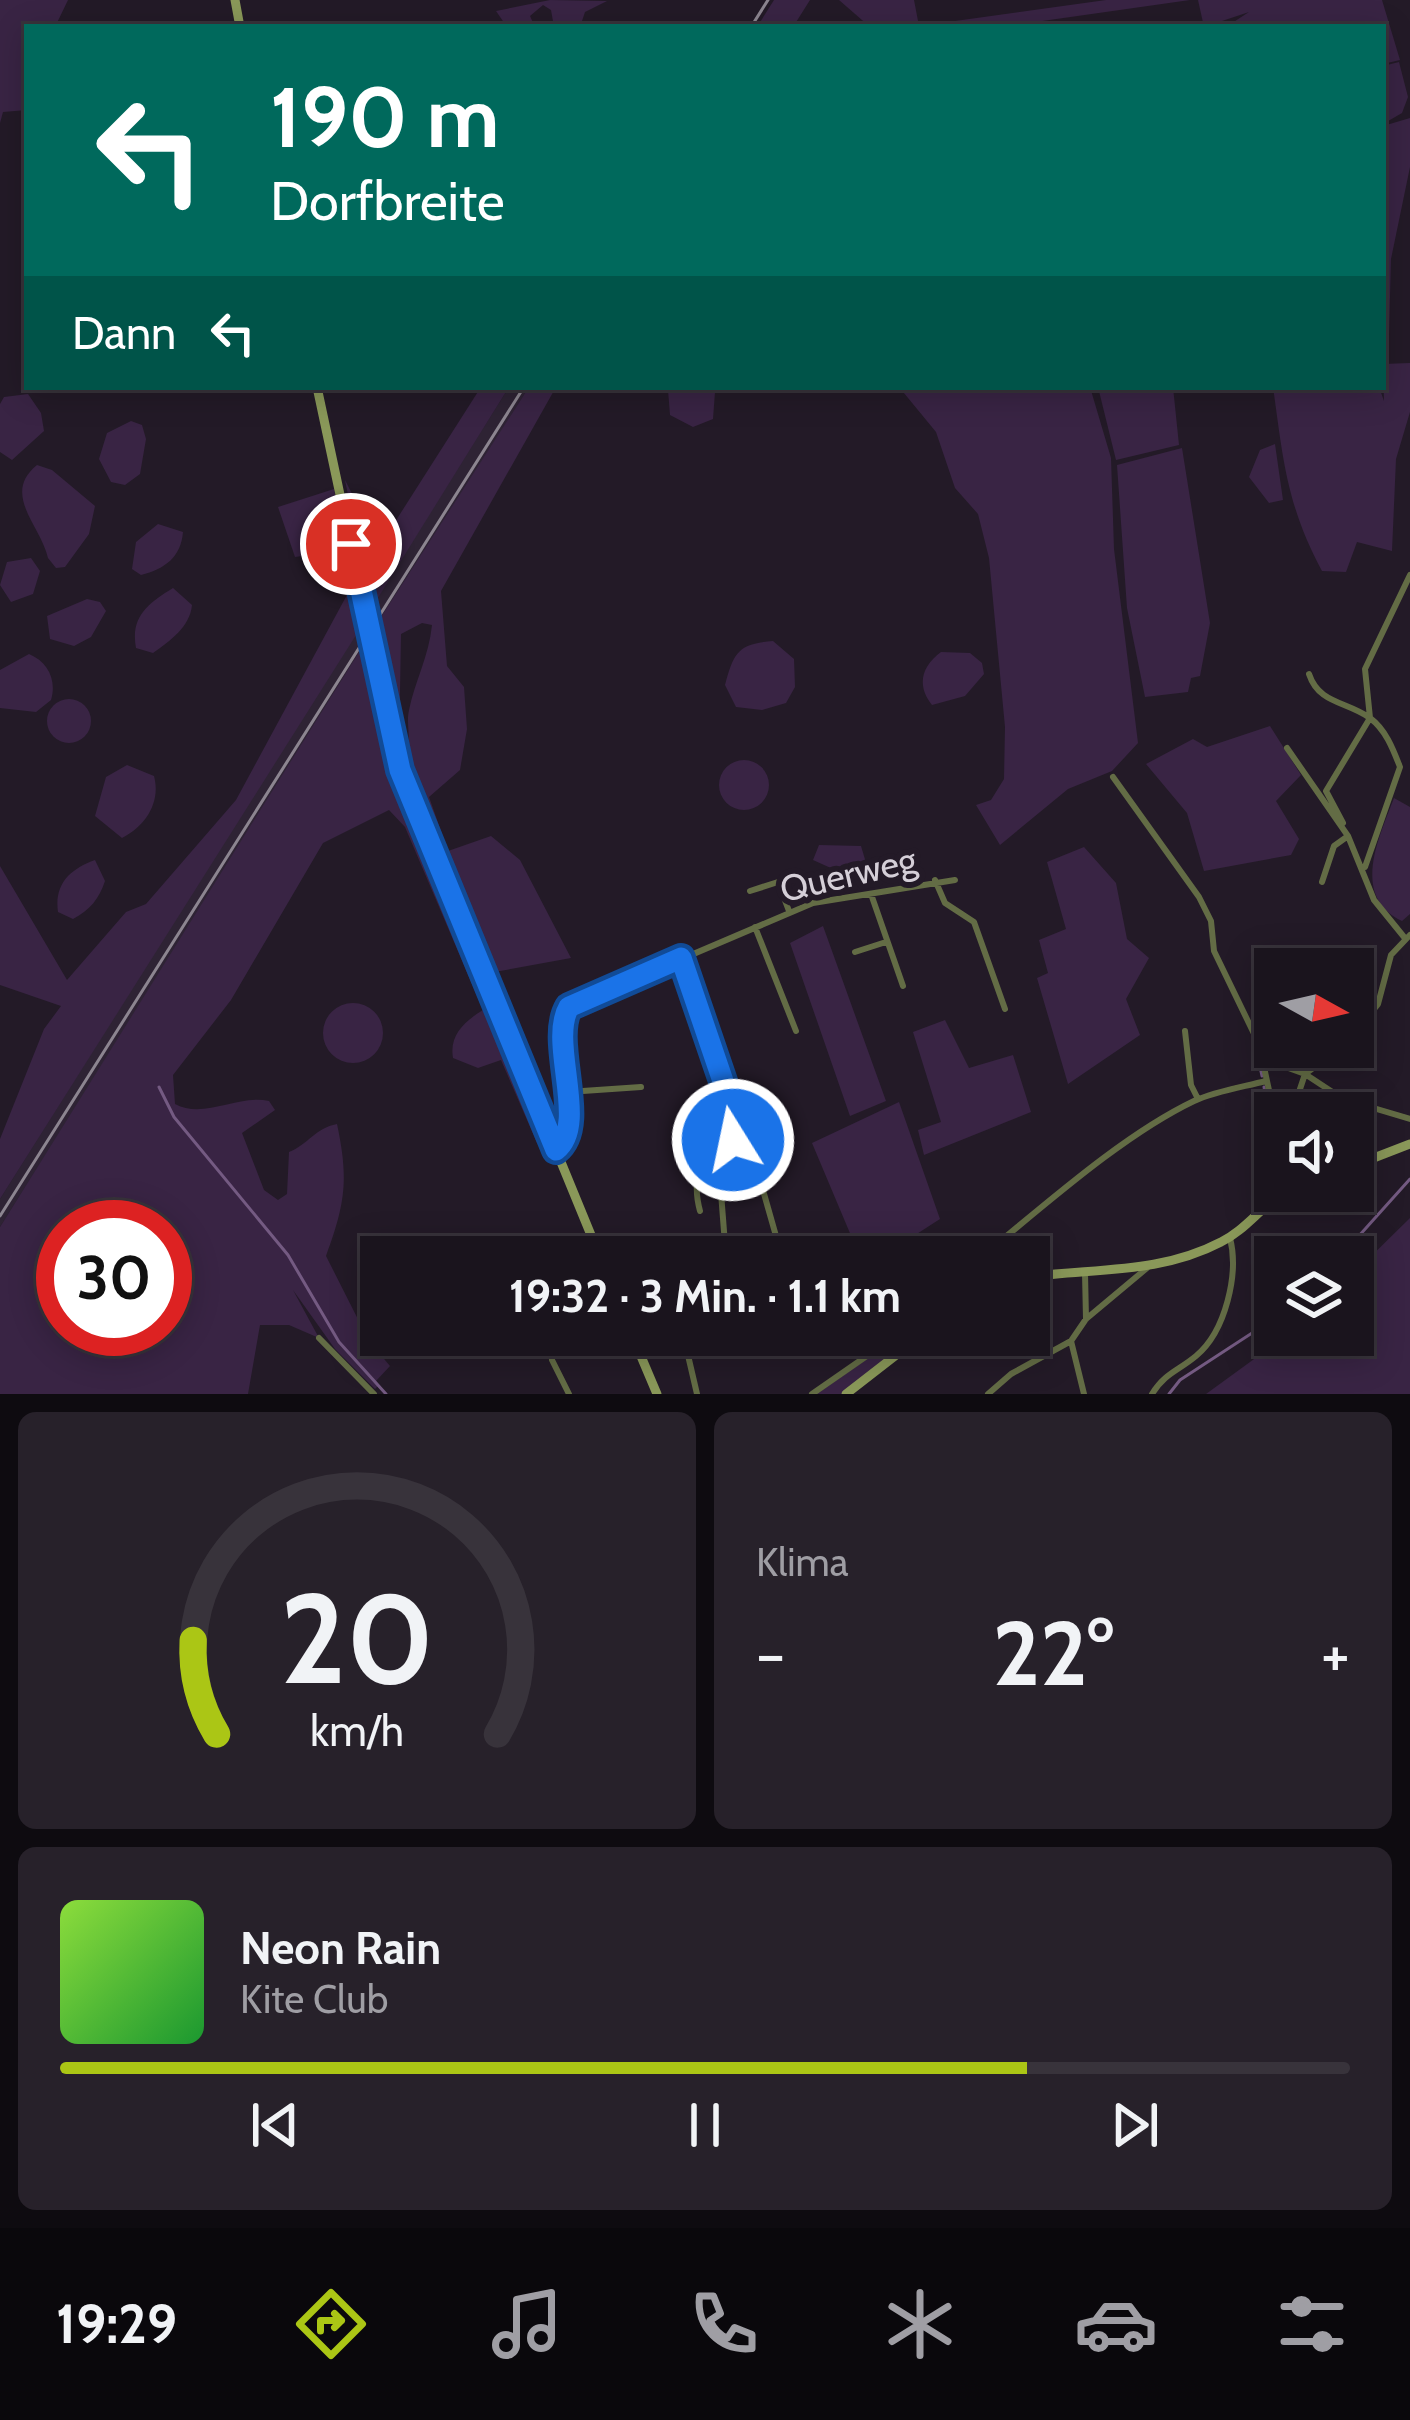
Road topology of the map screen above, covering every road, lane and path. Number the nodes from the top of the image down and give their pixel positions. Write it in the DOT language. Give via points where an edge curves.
graph roads {
  1 [pos="318,390"];
  2 [pos="1410,575"];
  3 [pos="1309,674"];
  4 [pos="1370,718"];
  5 [pos="1287,748"];
  6 [pos="1113,777"];
  7 [pos="1347,834"];
  8 [pos="1365,867"];
  9 [pos="934,880"];
  10 [pos="955,880"];
  11 [pos="1322,882"];
  12 [pos="751,891"];
  13 [pos="871,894"];
  14 [pos="789,911"];
  15 [pos="755,926"];
  16 [pos="1407,936"];
  17 [pos="886,942"];
  18 [pos="855,952"];
  19 [pos="681,958"];
  20 [pos="903,986"];
  21 [pos="1005,1009"];
  22 [pos="1374,1009"];
  23 [pos="796,1031"];
  24 [pos="1185,1031"];
  25 [pos="1254,1037"];
  26 [pos="1265,1068"];
  27 [pos="1289,1068"];
  28 [pos="1313,1068"];
  29 [pos="1305,1074"];
  30 [pos="1266,1081"];
  31 [pos="641,1087"];
  32 [pos="1269,1092"];
  33 [pos="1299,1092"];
  34 [pos="568,1093"];
  35 [pos="1198,1099"];
  36 [pos="1410,1119"];
  37 [pos="734,1136"];
  38 [pos="1410,1144"];
  39 [pos="727,1149"];
  40 [pos="556,1150"];
  41 [pos="1374,1158"];
  42 [pos="700,1211"];
  43 [pos="1259,1212"];
  44 [pos="591,1236"];
  45 [pos="724,1236"];
  46 [pos="775,1236"];
  47 [pos="1007,1236"];
  48 [pos="1230,1237"];
  49 [pos="1147,1268"];
  50 [pos="1085,1270"];
  51 [pos="1050,1274"];
  52 [pos="1086,1318"];
  53 [pos="319,1338"];
  54 [pos="1071,1341"];
  55 [pos="641,1356"];
  56 [pos="688,1356"];
  57 [pos="867,1356"];
  58 [pos="895,1356"];
  59 [pos="552,1360"];
  60 [pos="374,1394"];
  61 [pos="569,1394"];
  62 [pos="657,1394"];
  63 [pos="697,1394"];
  64 [pos="812,1394"];
  65 [pos="846,1394"];
  66 [pos="988,1394"];
  67 [pos="1084,1394"];
  68 [pos="1152,1394"];
  1 -- 40 [label="main road, bridge" via="400,770"];
  2 -- 4 [label="street" via="1365,669"];
  3 -- 4 [label="street" via="1319,695"];
  4 -- 7 [label="street" via="1326,791"];
  4 -- 8 [label="street" via="1400,767"];
  5 -- 7 [label="street"];
  6 -- 25 [label="street" via="1199,897"];
  7 -- 8 [label="street"];
  7 -- 11 [label="street"];
  8 -- 16 [label="street" via="1374,900"];
  9 -- 10 [label="street, Querweg"];
  9 -- 13 [label="street, Querweg"];
  9 -- 21 [label="street" via="945,903 974,922"];
  12 -- 14 [label="street" via="778,882"];
  13 -- 14 [label="street, Querweg"];
  13 -- 17 [label="street"];
  14 -- 15 [label="street, Querweg"];
  15 -- 19 [label="street, Querweg"];
  15 -- 23 [label="street"];
  16 -- 22 [label="street" via="1391,955"];
  17 -- 18 [label="street"];
  17 -- 20 [label="street"];
  19 -- 34 [label="street, Querweg" via="569,1007 560,1030"];
  19 -- 37 [label="street"];
  24 -- 35 [label="street"];
  26 -- 30 [label="street"];
  27 -- 29 [label="street"];
  28 -- 29 [label="street"];
  29 -- 33 [label="street"];
  29 -- 36 [label="street" via="1342,1099"];
  30 -- 32 [label="street"];
  30 -- 35 [label="street"];
  31 -- 34 [label="street"];
  34 -- 40 [label="street" via="566,1139"];
  35 -- 47 [label="street"];
  37 -- 39 [label="street"];
  37 -- 46 [label="street" via="749,1141"];
  38 -- 41 [label="main road"];
  39 -- 42 [label="street" via="700,1166"];
  39 -- 45 [label="street" via="719,1178"];
  40 -- 44 [label="main road"];
  43 -- 48 [label="main road"];
  48 -- 49 [label="main road"];
  48 -- 68 [label="street" via="1236,1259 1222,1315 1196,1356 1168,1370"];
  49 -- 50 [label="main road"];
  49 -- 52 [label="street"];
  50 -- 51 [label="main road"];
  50 -- 52 [label="street"];
  52 -- 54 [label="street"];
  53 -- 60 [label="street"];
  54 -- 66 [label="street"];
  54 -- 67 [label="street"];
  55 -- 62 [label="main road"];
  56 -- 63 [label="street"];
  57 -- 64 [label="street"];
  58 -- 65 [label="main road"];
  59 -- 61 [label="street"];
}
